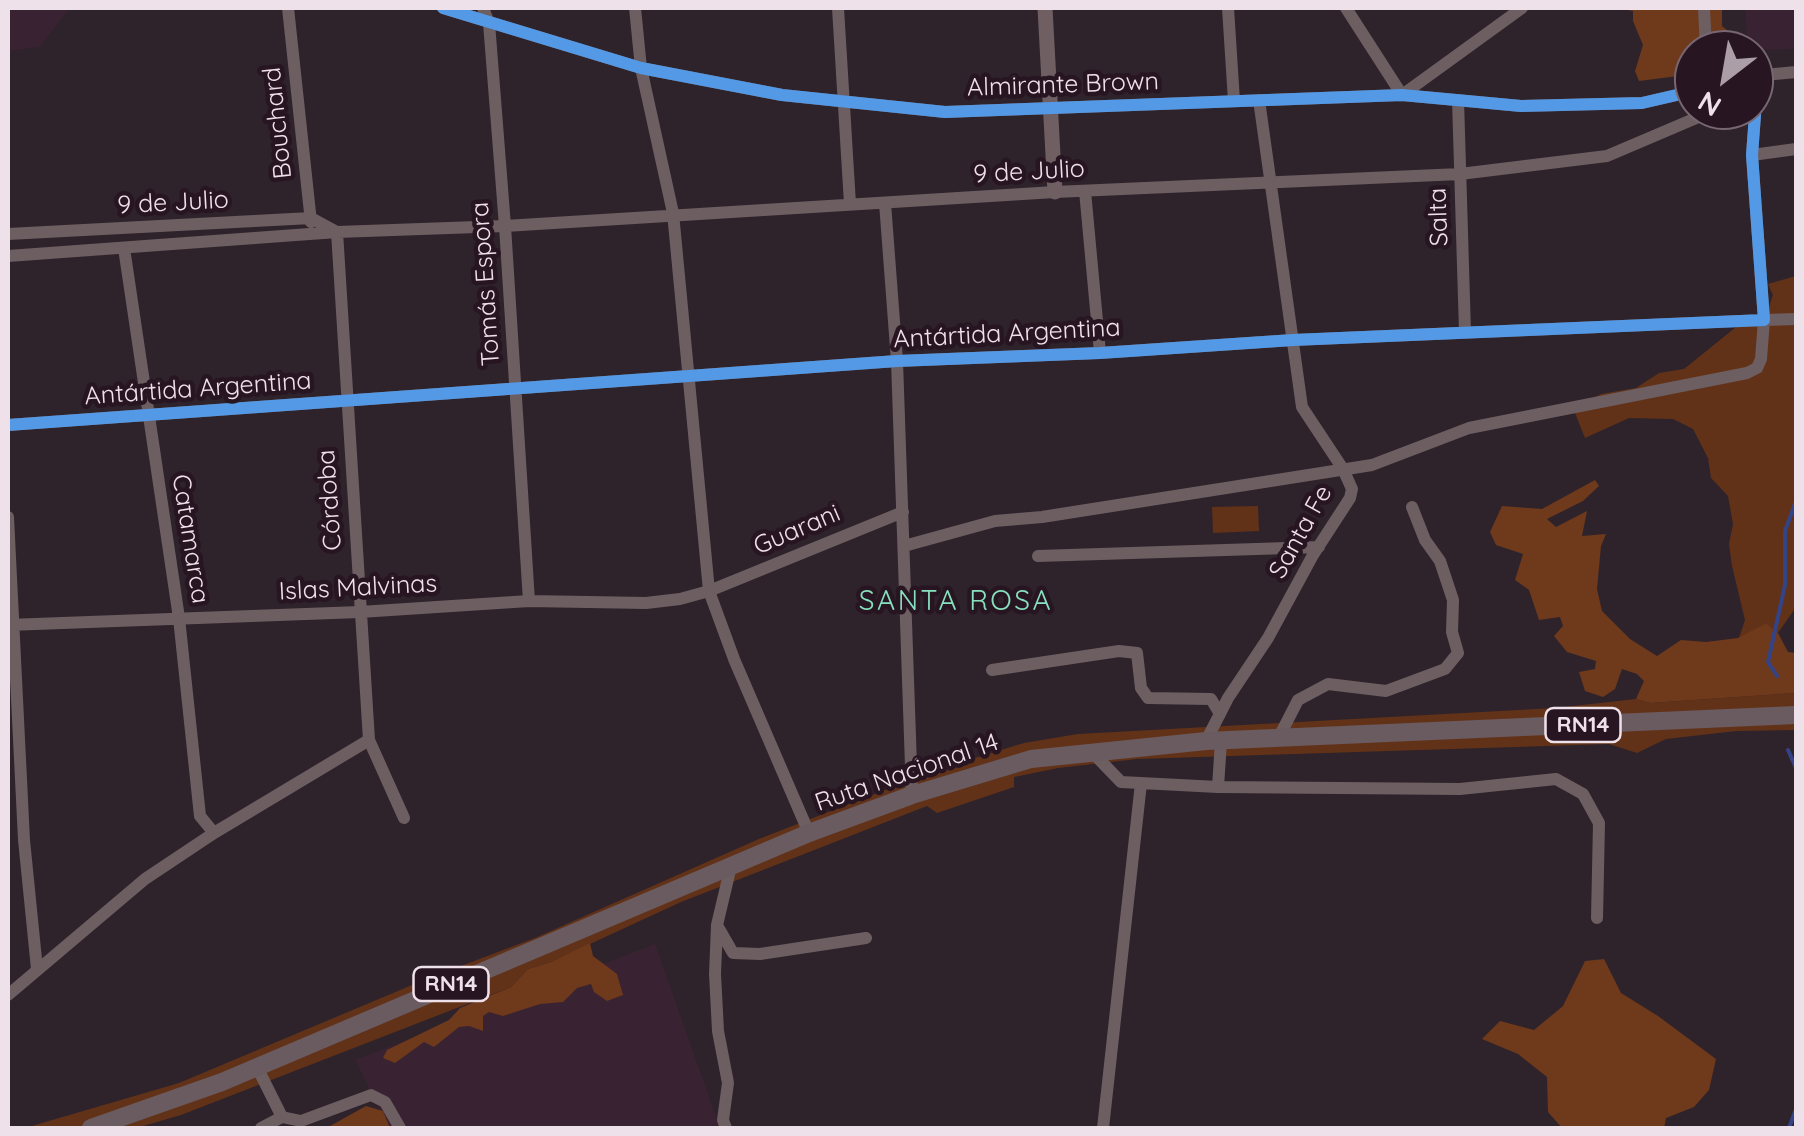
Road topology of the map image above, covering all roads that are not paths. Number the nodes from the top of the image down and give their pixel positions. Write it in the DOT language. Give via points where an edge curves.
graph roads {
  1 [pos="288,8"];
  2 [pos="443,8"];
  3 [pos="483,8"];
  4 [pos="636,8"];
  5 [pos="838,8"];
  6 [pos="1046,8"];
  7 [pos="1228,8"];
  8 [pos="1346,8"];
  9 [pos="1522,8"];
  10 [pos="489,23"];
  11 [pos="641,68"];
  12 [pos="1674,95"];
  13 [pos="1402,96"];
  14 [pos="1259,100"];
  15 [pos="1458,100"];
  16 [pos="844,102"];
  17 [pos="1234,102"];
  18 [pos="1050,108"];
  19 [pos="1674,127"];
  20 [pos="1753,130"];
  21 [pos="1796,149"];
  22 [pos="1752,156"];
  23 [pos="1460,174"];
  24 [pos="1272,184"];
  25 [pos="1085,190"];
  26 [pos="1055,192"];
  27 [pos="885,203"];
  28 [pos="850,204"];
  29 [pos="673,213"];
  30 [pos="311,218"];
  31 [pos="506,226"];
  32 [pos="337,232"];
  33 [pos="8,234"];
  34 [pos="312,235"];
  35 [pos="124,248"];
  36 [pos="8,256"];
  37 [pos="1796,319"];
  38 [pos="1764,320"];
  39 [pos="1465,332"];
  40 [pos="1293,340"];
  41 [pos="1100,353"];
  42 [pos="897,361"];
  43 [pos="690,378"];
  44 [pos="516,389"];
  45 [pos="346,400"];
  46 [pos="148,415"];
  47 [pos="8,424"];
  48 [pos="1343,469"];
  49 [pos="1412,508"];
  50 [pos="902,512"];
  51 [pos="8,517"];
  52 [pos="904,546"];
  53 [pos="1319,546"];
  54 [pos="1038,556"];
  55 [pos="709,591"];
  56 [pos="529,601"];
  57 [pos="360,612"];
  58 [pos="179,618"];
  59 [pos="10,625"];
  60 [pos="992,670"];
  61 [pos="1220,714"];
  62 [pos="1796,715"];
  63 [pos="1278,739"];
  64 [pos="369,740"];
  65 [pos="1213,741"];
  66 [pos="1092,752"];
  67 [pos="1142,783"];
  68 [pos="1218,787"];
  69 [pos="912,795"];
  70 [pos="200,816"];
  71 [pos="404,818"];
  72 [pos="214,833"];
  73 [pos="808,833"];
  74 [pos="8,840"];
  75 [pos="24,840"];
  76 [pos="192,848"];
  77 [pos="731,866"];
  78 [pos="1597,918"];
  79 [pos="717,925"];
  80 [pos="866,938"];
  81 [pos="37,968"];
  82 [pos="8,994"];
  83 [pos="257,1067"];
  84 [pos="282,1117"];
  85 [pos="91,1128"];
  86 [pos="261,1128"];
  87 [pos="400,1128"];
  88 [pos="726,1128"];
  89 [pos="1103,1128"];
  1 -- 30 [label="street, Bouchard"];
  2 -- 10 [label="street, Almirante Brown"];
  3 -- 10 [label="street, Tomás Espora"];
  4 -- 11 [label="street"];
  5 -- 16 [label="street"];
  6 -- 18 [label="main road"];
  7 -- 17 [label="street"];
  8 -- 13 [label="street"];
  9 -- 13 [label="street"];
  10 -- 11 [label="street, Almirante Brown"];
  10 -- 31 [label="street, Tomás Espora"];
  11 -- 16 [label="street, Almirante Brown"];
  11 -- 29 [label="street"];
  12 -- 15 [label="street, Almirante Brown" via="1642,103 1521,106"];
  13 -- 14 [label="street, Almirante Brown"];
  13 -- 15 [label="street, Almirante Brown"];
  14 -- 17 [label="street, Almirante Brown"];
  14 -- 24 [label="street, Santa Fe"];
  15 -- 23 [label="street, Salta"];
  16 -- 18 [label="street, Almirante Brown" via="944,112"];
  16 -- 28 [label="street"];
  17 -- 18 [label="street, Almirante Brown"];
  18 -- 26 [label="main road"];
  19 -- 23 [label="street, 9 de Julio" via="1586,161"];
  20 -- 22 [label="street"];
  21 -- 22 [label="street"];
  22 -- 38 [label="street"];
  23 -- 24 [label="street, 9 de Julio"];
  23 -- 39 [label="street, Salta"];
  24 -- 25 [label="street, 9 de Julio"];
  24 -- 40 [label="street, Santa Fe"];
  25 -- 26 [label="street, 9 de Julio"];
  25 -- 41 [label="street"];
  26 -- 27 [label="street, 9 de Julio"];
  27 -- 28 [label="street, 9 de Julio"];
  27 -- 42 [label="street"];
  28 -- 29 [label="street, 9 de Julio"];
  29 -- 31 [label="street, 9 de Julio"];
  29 -- 43 [label="street"];
  30 -- 32 [label="street"];
  30 -- 33 [label="street, 9 de Julio"];
  30 -- 34 [label="street, Bouchard"];
  31 -- 32 [label="street, 9 de Julio"];
  31 -- 44 [label="street, Tomás Espora"];
  32 -- 34 [label="street, 9 de Julio"];
  32 -- 45 [label="street, Córdoba"];
  34 -- 35 [label="street, 9 de Julio"];
  35 -- 36 [label="street, 9 de Julio"];
  35 -- 46 [label="street, Catamarca"];
  37 -- 38 [label="street, Antártida Argentina"];
  38 -- 39 [label="street, Antártida Argentina"];
  38 -- 48 [label="street" via="1761,359 1747,373 1469,428 1372,465"];
  39 -- 40 [label="street, Antártida Argentina"];
  40 -- 41 [label="street, Antártida Argentina"];
  40 -- 48 [label="street, Santa Fe" via="1302,407"];
  41 -- 42 [label="street, Antártida Argentina"];
  42 -- 43 [label="street, Antártida Argentina"];
  42 -- 50 [label="street"];
  43 -- 44 [label="street, Antártida Argentina"];
  43 -- 55 [label="street"];
  44 -- 45 [label="street, Antártida Argentina"];
  44 -- 56 [label="street, Tomás Espora"];
  45 -- 46 [label="street, Antártida Argentina"];
  45 -- 57 [label="street, Córdoba"];
  46 -- 47 [label="street, Antártida Argentina"];
  46 -- 58 [label="street, Catamarca"];
  48 -- 52 [label="street" via="995,522"];
  48 -- 53 [label="street, Santa Fe" via="1350,498"];
  49 -- 63 [label="street" via="1453,600 1458,654 1445,668 1386,690 1328,684 1298,700"];
  50 -- 52 [label="street"];
  50 -- 55 [label="street, Guarani"];
  51 -- 59 [label="street"];
  52 -- 69 [label="street"];
  53 -- 54 [label="street"];
  53 -- 61 [label="street, Santa Fe"];
  55 -- 56 [label="street, Islas Malvinas" via="646,603"];
  55 -- 73 [label="street"];
  56 -- 57 [label="street, Islas Malvinas"];
  57 -- 58 [label="street, Islas Malvinas"];
  57 -- 64 [label="street, Córdoba"];
  58 -- 59 [label="street, Islas Malvinas"];
  58 -- 70 [label="street, Catamarca"];
  59 -- 75 [label="street"];
  60 -- 61 [label="street" via="1137,652 1148,698 1211,699"];
  61 -- 65 [label="street, Santa Fe"];
  62 -- 63 [label="highway, Ruta Nacional 14 / RN14"];
  63 -- 65 [label="highway, Ruta Nacional 14 / RN14"];
  64 -- 71 [label="street, Córdoba"];
  64 -- 72 [label="street"];
  65 -- 66 [label="highway, Ruta Nacional 14 / RN14"];
  65 -- 68 [label="street"];
  66 -- 67 [label="street" via="1121,782"];
  66 -- 69 [label="highway, Ruta Nacional 14 / RN14" via="1031,759"];
  67 -- 68 [label="street"];
  67 -- 89 [label="street"];
  68 -- 78 [label="street" via="1460,789 1556,779 1582,794 1599,823"];
  69 -- 73 [label="highway, Ruta Nacional 14 / RN14"];
  70 -- 72 [label="street"];
  70 -- 76 [label="street"];
  72 -- 76 [label="street"];
  73 -- 77 [label="highway, Ruta Nacional 14 / RN14"];
  74 -- 75 [label="street"];
  75 -- 81 [label="street"];
  76 -- 81 [label="street"];
  77 -- 79 [label="street"];
  77 -- 83 [label="highway, Ruta Nacional 14 / RN14"];
  79 -- 80 [label="street" via="733,953"];
  79 -- 88 [label="street"];
  81 -- 82 [label="street"];
  83 -- 84 [label="street"];
  83 -- 85 [label="highway, Ruta Nacional 14 / RN14"];
  84 -- 86 [label="street"];
  84 -- 87 [label="street" via="318,1118 371,1095 386,1102"];
}
